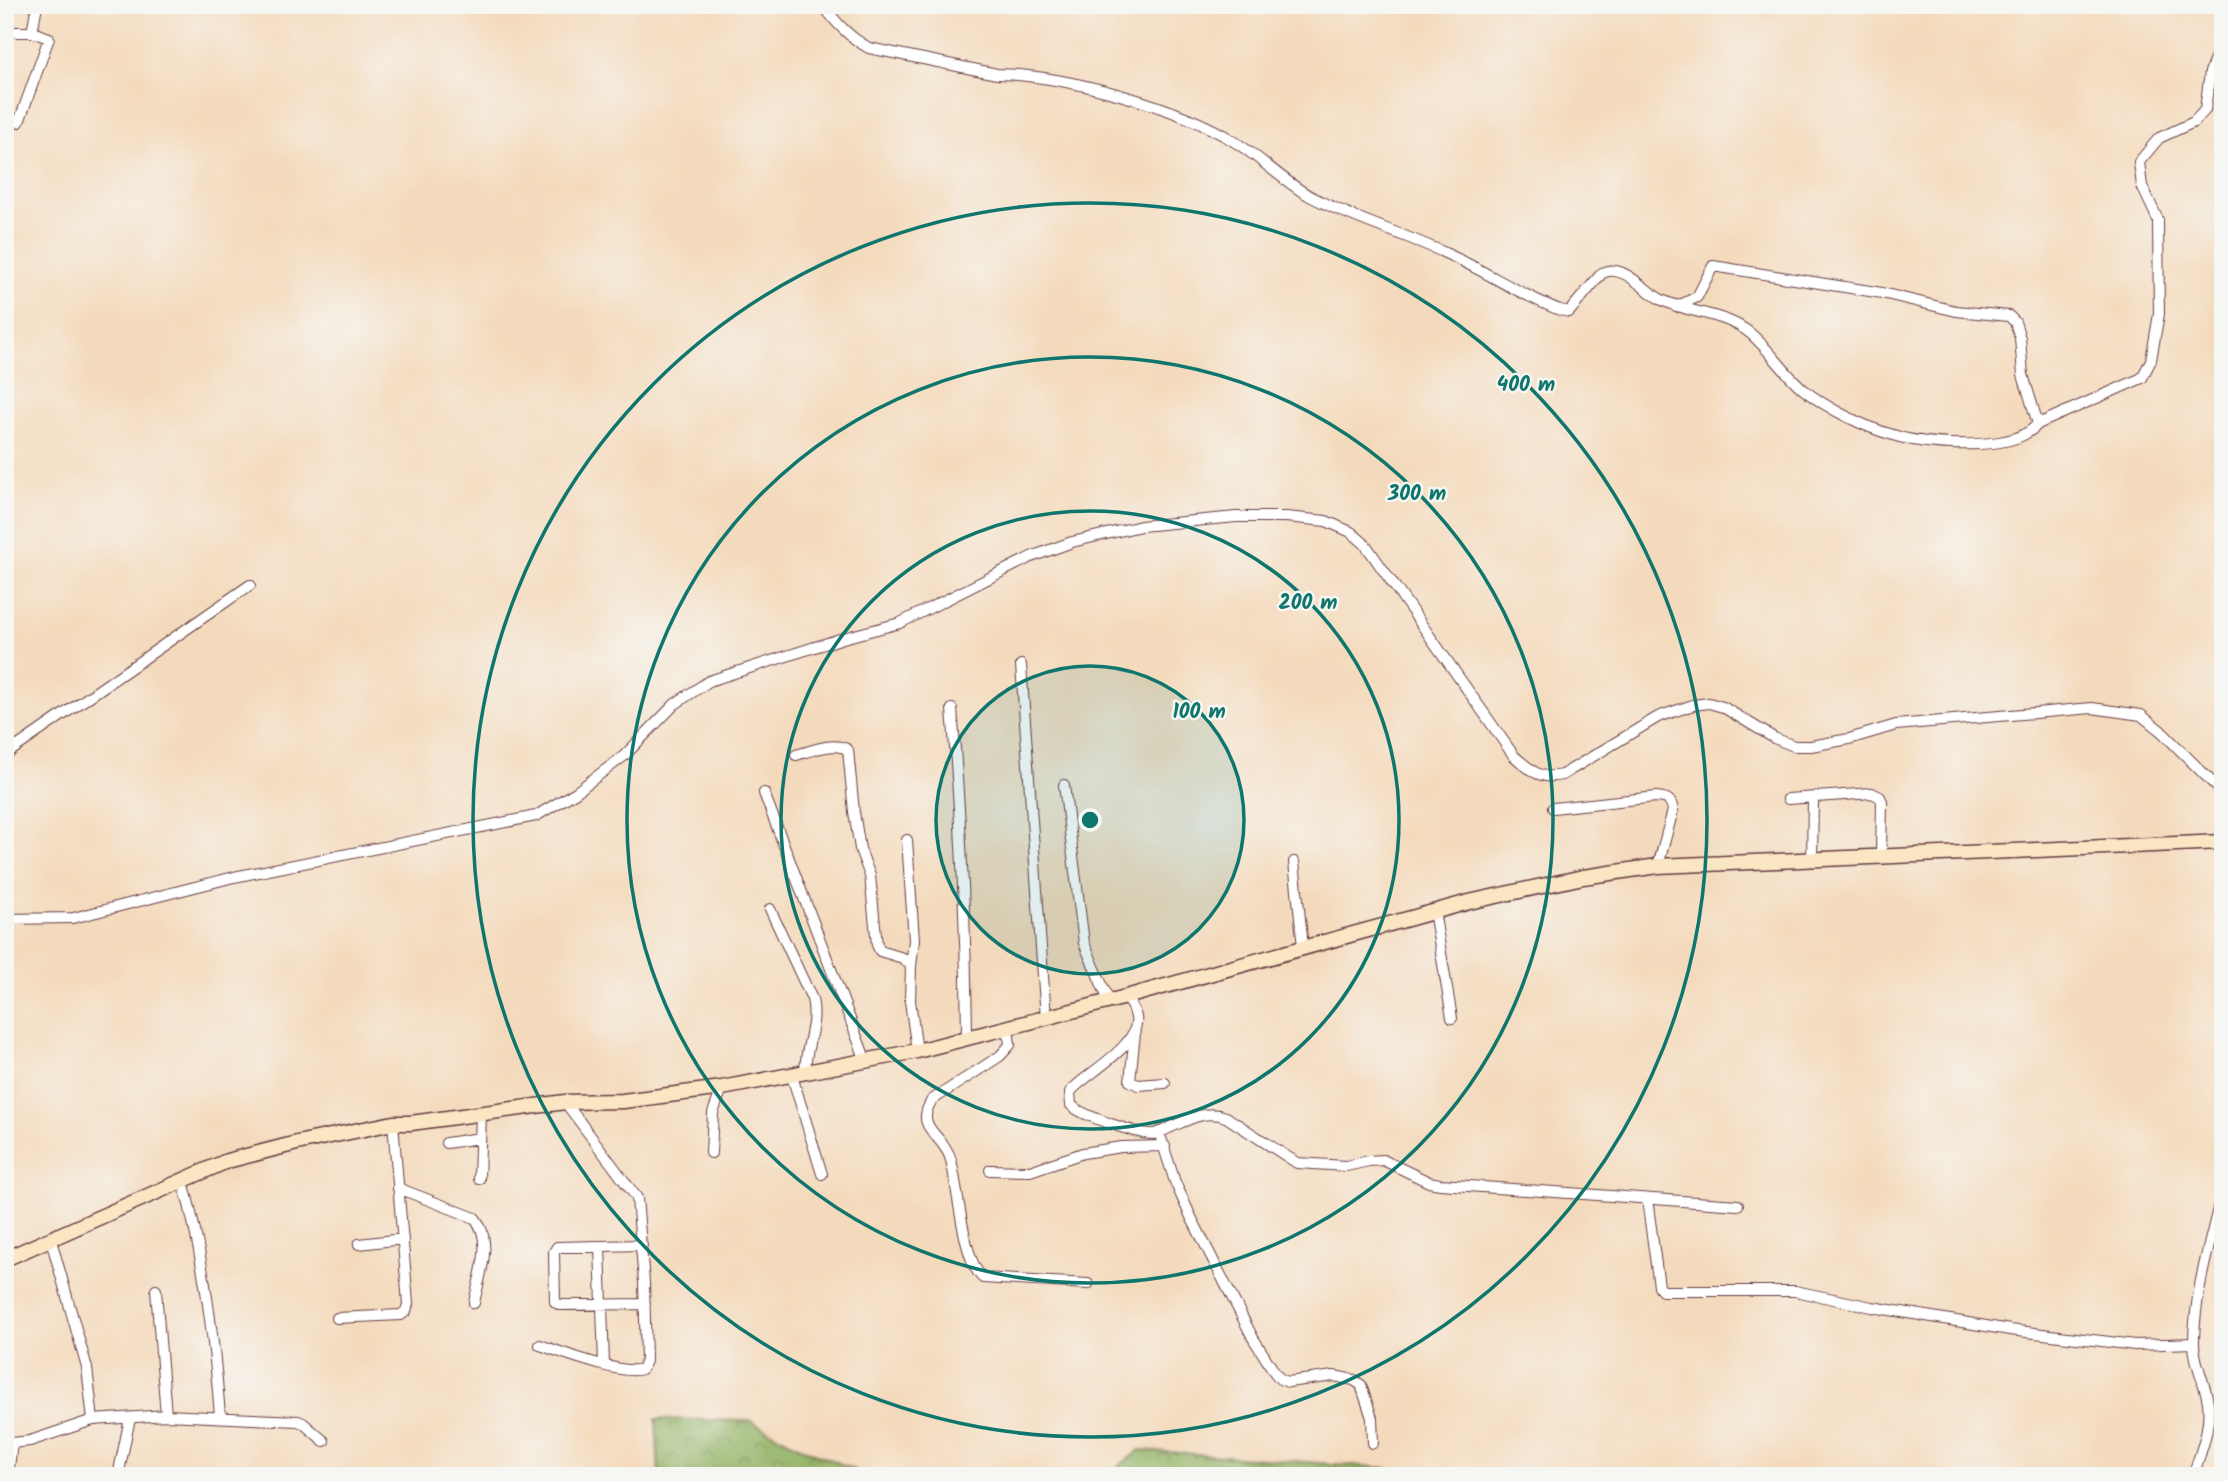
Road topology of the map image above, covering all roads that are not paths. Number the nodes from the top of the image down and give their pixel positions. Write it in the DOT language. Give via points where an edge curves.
graph roads {
  1 [pos="37,5"];
  2 [pos="823,5"];
  3 [pos="5,32"];
  4 [pos="32,32"];
  5 [pos="2223,38"];
  6 [pos="19,122"];
  7 [pos="1676,307"];
  8 [pos="2038,424"];
  9 [pos="250,585"];
  10 [pos="1021,665"];
  11 [pos="952,709"];
  12 [pos="5,755"];
  13 [pos="796,755"];
  14 [pos="1064,785"];
  15 [pos="764,793"];
  16 [pos="2223,793"];
  17 [pos="1813,798"];
  18 [pos="1788,799"];
  19 [pos="1553,808"];
  20 [pos="907,840"];
  21 [pos="2223,842"];
  22 [pos="1881,856"];
  23 [pos="1812,861"];
  24 [pos="1294,862"];
  25 [pos="1658,866"];
  26 [pos="770,909"];
  27 [pos="1434,911"];
  28 [pos="5,919"];
  29 [pos="1303,947"];
  30 [pos="911,966"];
  31 [pos="1126,997"];
  32 [pos="1109,1001"];
  33 [pos="1046,1018"];
  34 [pos="1452,1018"];
  35 [pos="1136,1025"];
  36 [pos="1008,1027"];
  37 [pos="967,1038"];
  38 [pos="917,1051"];
  39 [pos="866,1061"];
  40 [pos="799,1074"];
  41 [pos="1165,1083"];
  42 [pos="722,1088"];
  43 [pos="565,1102"];
  44 [pos="481,1113"];
  45 [pos="393,1123"];
  46 [pos="1159,1132"];
  47 [pos="480,1138"];
  48 [pos="446,1143"];
  49 [pos="1165,1146"];
  50 [pos="711,1153"];
  51 [pos="990,1170"];
  52 [pos="822,1174"];
  53 [pos="479,1180"];
  54 [pos="183,1181"];
  55 [pos="2223,1187"];
  56 [pos="398,1188"];
  57 [pos="1647,1199"];
  58 [pos="1738,1205"];
  59 [pos="403,1239"];
  60 [pos="51,1240"];
  61 [pos="359,1244"];
  62 [pos="600,1245"];
  63 [pos="642,1245"];
  64 [pos="5,1259"];
  65 [pos="1088,1284"];
  66 [pos="156,1290"];
  67 [pos="474,1303"];
  68 [pos="645,1304"];
  69 [pos="602,1305"];
  70 [pos="337,1318"];
  71 [pos="2194,1343"];
  72 [pos="540,1345"];
  73 [pos="604,1365"];
  74 [pos="166,1415"];
  75 [pos="220,1416"];
  76 [pos="130,1418"];
  77 [pos="93,1420"];
  78 [pos="324,1441"];
  79 [pos="9,1442"];
  80 [pos="1373,1443"];
  81 [pos="8,1476"];
  82 [pos="118,1476"];
  83 [pos="2193,1476"];
  1 -- 4 [label="street"];
  2 -- 7 [label="street" via="852,39 869,48 1104,91 1213,129 1329,206 1444,252 1559,310 1569,312 1608,270 1636,280"];
  3 -- 4 [label="street"];
  4 -- 6 [label="street" via="49,38"];
  5 -- 8 [label="street" via="2210,72 2205,110 2194,122 2159,138 2139,162 2142,186 2158,219 2159,314 2151,360 2142,378"];
  7 -- 8 [label="street" via="1731,321 1751,334 1818,400 1893,436 1962,444 2000,441 2025,435"];
  7 -- 8 [label="street" via="1697,297 1713,266 1882,293 1956,312 2008,316 2020,338 2023,375"];
  9 -- 12 [label="street"];
  10 -- 33 [label="street"];
  11 -- 37 [label="street" via="962,836"];
  13 -- 30 [label="street" via="834,746 848,750 877,945 880,951 903,958"];
  14 -- 32 [label="street" via="1084,943"];
  15 -- 39 [label="street"];
  16 -- 28 [label="street" via="2141,715 2092,708 1896,725 1811,747 1774,738 1709,703 1658,717 1562,775 1536,775 1514,756 1365,544 1326,521 1236,517 1141,526 1072,542 1031,557 900,623 709,681 675,704 624,756 536,816 234,877 73,918"];
  17 -- 18 [label="street"];
  17 -- 22 [label="street" via="1872,793 1880,797"];
  17 -- 23 [label="street"];
  19 -- 25 [label="street" via="1667,798 1673,810"];
  20 -- 30 [label="street" via="914,940"];
  21 -- 22 [label="main road"];
  22 -- 23 [label="main road"];
  23 -- 25 [label="main road"];
  24 -- 29 [label="street"];
  25 -- 27 [label="main road" via="1583,877"];
  26 -- 40 [label="street" via="815,1013"];
  27 -- 29 [label="main road"];
  27 -- 34 [label="street"];
  29 -- 31 [label="main road"];
  30 -- 38 [label="street"];
  31 -- 32 [label="main road"];
  31 -- 35 [label="street"];
  32 -- 33 [label="main road"];
  33 -- 36 [label="main road"];
  35 -- 41 [label="street" via="1130,1081 1138,1085"];
  35 -- 46 [label="street" via="1121,1050 1076,1085 1069,1098 1078,1112 1093,1118"];
  36 -- 37 [label="main road"];
  36 -- 65 [label="street" via="1010,1045 932,1100 925,1120 950,1155 967,1245 977,1273 983,1278"];
  37 -- 38 [label="main road"];
  38 -- 39 [label="main road"];
  39 -- 40 [label="main road"];
  40 -- 42 [label="main road"];
  40 -- 52 [label="street"];
  42 -- 43 [label="main road" via="624,1101"];
  42 -- 50 [label="street" via="713,1113"];
  43 -- 44 [label="main road"];
  43 -- 63 [label="street" via="637,1198"];
  44 -- 45 [label="main road"];
  44 -- 47 [label="street"];
  45 -- 54 [label="main road" via="227,1161"];
  45 -- 56 [label="street"];
  46 -- 49 [label="street"];
  46 -- 57 [label="street" via="1215,1113 1297,1163 1346,1166 1383,1160 1440,1184"];
  47 -- 48 [label="street"];
  47 -- 53 [label="street"];
  49 -- 51 [label="street" via="1083,1153 1030,1171"];
  49 -- 80 [label="street" via="1191,1217 1252,1338 1275,1373 1288,1382 1334,1376 1354,1380 1361,1385 1372,1418"];
  54 -- 60 [label="main road"];
  54 -- 75 [label="street" via="197,1233"];
  55 -- 71 [label="street" via="2199,1283"];
  56 -- 59 [label="street"];
  56 -- 67 [label="street" via="475,1218 482,1227 485,1250"];
  57 -- 58 [label="street"];
  57 -- 71 [label="street" via="1662,1291 1795,1291 2010,1330 2135,1345"];
  59 -- 61 [label="street"];
  59 -- 70 [label="street" via="406,1311"];
  60 -- 64 [label="main road"];
  60 -- 77 [label="street" via="87,1368"];
  62 -- 63 [label="street"];
  62 -- 69 [label="street"];
  62 -- 69 [label="street" via="557,1247 554,1292 560,1305"];
  63 -- 68 [label="street"];
  66 -- 74 [label="street"];
  68 -- 69 [label="street"];
  68 -- 73 [label="street" via="646,1361 642,1368"];
  69 -- 73 [label="street"];
  71 -- 83 [label="street" via="2208,1417"];
  72 -- 73 [label="street"];
  74 -- 75 [label="street"];
  74 -- 76 [label="street"];
  75 -- 78 [label="street" via="298,1421"];
  76 -- 77 [label="street"];
  76 -- 82 [label="street"];
  77 -- 79 [label="street" via="30,1441"];
  79 -- 81 [label="street"];
}
